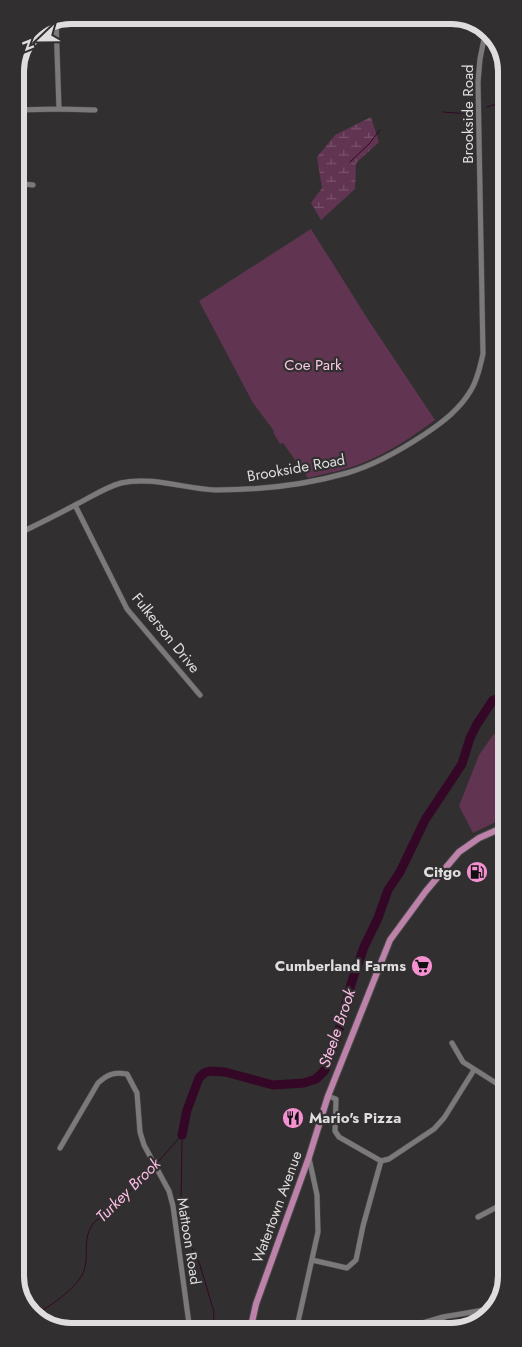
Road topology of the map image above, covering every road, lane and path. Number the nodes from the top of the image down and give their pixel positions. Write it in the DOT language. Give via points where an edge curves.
graph roads {
  1 [pos="56,26"];
  2 [pos="56,36"];
  3 [pos="40,37"];
  4 [pos="484,38"];
  5 [pos="59,109"];
  6 [pos="24,110"];
  7 [pos="95,110"];
  8 [pos="24,184"];
  9 [pos="33,185"];
  10 [pos="76,505"];
  11 [pos="24,531"];
  12 [pos="200,695"];
  13 [pos="498,830"];
  14 [pos="452,1044"];
  15 [pos="474,1070"];
  16 [pos="498,1085"];
  17 [pos="328,1096"];
  18 [pos="60,1148"];
  19 [pos="309,1157"];
  20 [pos="381,1161"];
  21 [pos="498,1207"];
  22 [pos="478,1217"];
  23 [pos="312,1260"];
  24 [pos="482,1310"];
  25 [pos="443,1317"];
  26 [pos="189,1323"];
  27 [pos="252,1323"];
  28 [pos="298,1323"];
  29 [pos="422,1323"];
  30 [pos="443,1323"];
  1 -- 2 [label="street"];
  2 -- 3 [label="street"];
  2 -- 5 [label="street"];
  4 -- 10 [label="street, Brookside Road" via="478,82 483,354 476,381 463,403 451,416 406,446 348,473 245,490 186,488 142,481 122,483"];
  5 -- 6 [label="street"];
  5 -- 7 [label="street"];
  8 -- 9 [label="street"];
  10 -- 11 [label="street, Brookside Road"];
  10 -- 12 [label="street, Fulkerson Drive" via="127,609"];
  13 -- 17 [label="main road, Watertown Avenue" via="459,852 390,940"];
  14 -- 15 [label="street" via="463,1062"];
  15 -- 16 [label="street"];
  15 -- 20 [label="street" via="434,1129 389,1160"];
  17 -- 19 [label="main road, Watertown Avenue"];
  17 -- 20 [label="street" via="336,1099 335,1131 338,1137"];
  18 -- 26 [label="street, Mattoon Road" via="98,1083 106,1075 127,1074 137,1093 144,1145 173,1206"];
  19 -- 23 [label="street" via="317,1195 318,1232"];
  19 -- 27 [label="main road, Watertown Avenue"];
  20 -- 23 [label="street" via="356,1260 347,1268"];
  21 -- 22 [label="street"];
  23 -- 28 [label="street"];
  24 -- 25 [label="street"];
  25 -- 29 [label="street"];
  25 -- 30 [label="street"];
}
